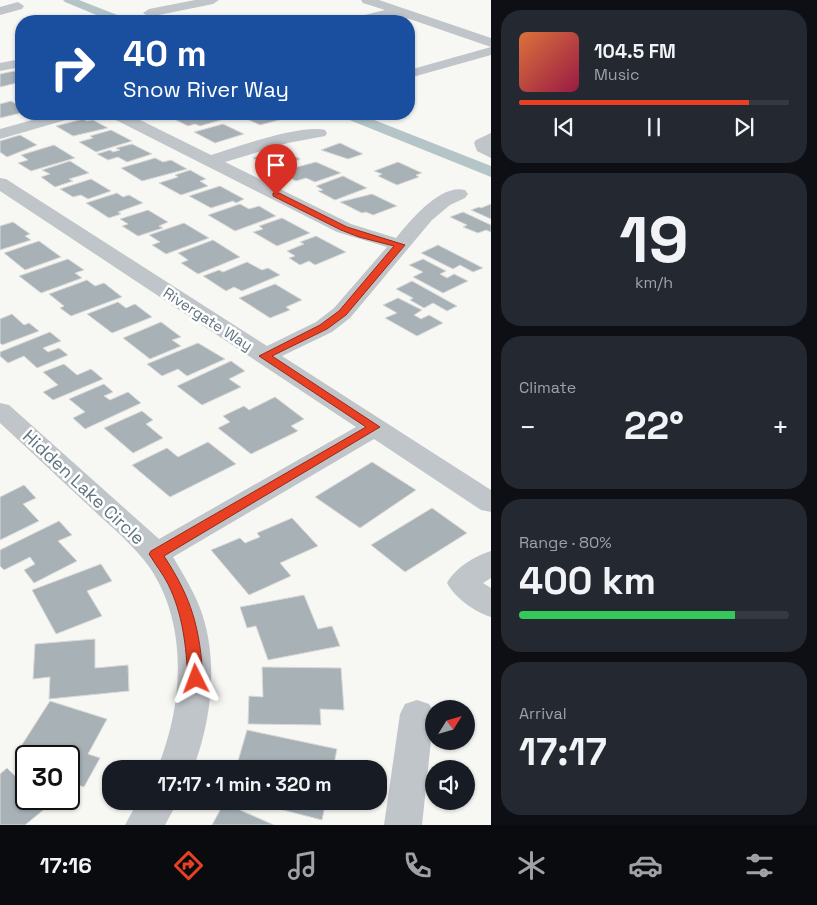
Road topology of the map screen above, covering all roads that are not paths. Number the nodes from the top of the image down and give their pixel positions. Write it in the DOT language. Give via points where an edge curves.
graph roads {
  1 [pos="214,0"];
  2 [pos="367,0"];
  3 [pos="18,6"];
  4 [pos="0,11"];
  5 [pos="399,11"];
  6 [pos="149,13"];
  7 [pos="382,15"];
  8 [pos="410,15"];
  9 [pos="415,17"];
  10 [pos="491,44"];
  11 [pos="491,51"];
  12 [pos="415,72"];
  13 [pos="49,120"];
  14 [pos="128,120"];
  15 [pos="319,133"];
  16 [pos="0,134"];
  17 [pos="491,138"];
  18 [pos="491,153"];
  19 [pos="209,161"];
  20 [pos="0,183"];
  21 [pos="460,194"];
  22 [pos="400,245"];
  23 [pos="265,356"];
  24 [pos="0,410"];
  25 [pos="375,427"];
  26 [pos="491,503"];
  27 [pos="156,554"];
  28 [pos="491,562"];
  29 [pos="491,604"];
  30 [pos="418,714"];
  31 [pos="178,760"];
  32 [pos="153,810"];
  33 [pos="144,825"];
  34 [pos="403,825"];
  1 -- 6 [label="street"];
  2 -- 5 [label="street"];
  3 -- 4 [label="street"];
  5 -- 7 [label="street"];
  5 -- 8 [label="street"];
  9 -- 10 [label="street"];
  11 -- 12 [label="street"];
  13 -- 16 [label="street"];
  14 -- 19 [label="street"];
  15 -- 19 [label="street" via="286,138"];
  17 -- 18 [label="street" via="482,143 482,147"];
  19 -- 22 [label="street" via="344,228"];
  20 -- 23 [label="street, Rivergate Way"];
  21 -- 22 [label="street" via="432,209"];
  22 -- 23 [label="street" via="342,313 324,327"];
  23 -- 25 [label="street, Rivergate Way"];
  24 -- 27 [label="street, Hidden Lake Circle"];
  25 -- 26 [label="street, Rivergate Way"];
  25 -- 27 [label="street"];
  27 -- 31 [label="street, Hidden Lake Circle" via="175,583 194,643 196,679 191,718"];
  28 -- 29 [label="street" via="462,584"];
  30 -- 34 [label="street"];
  32 -- 33 [label="street"];
}
